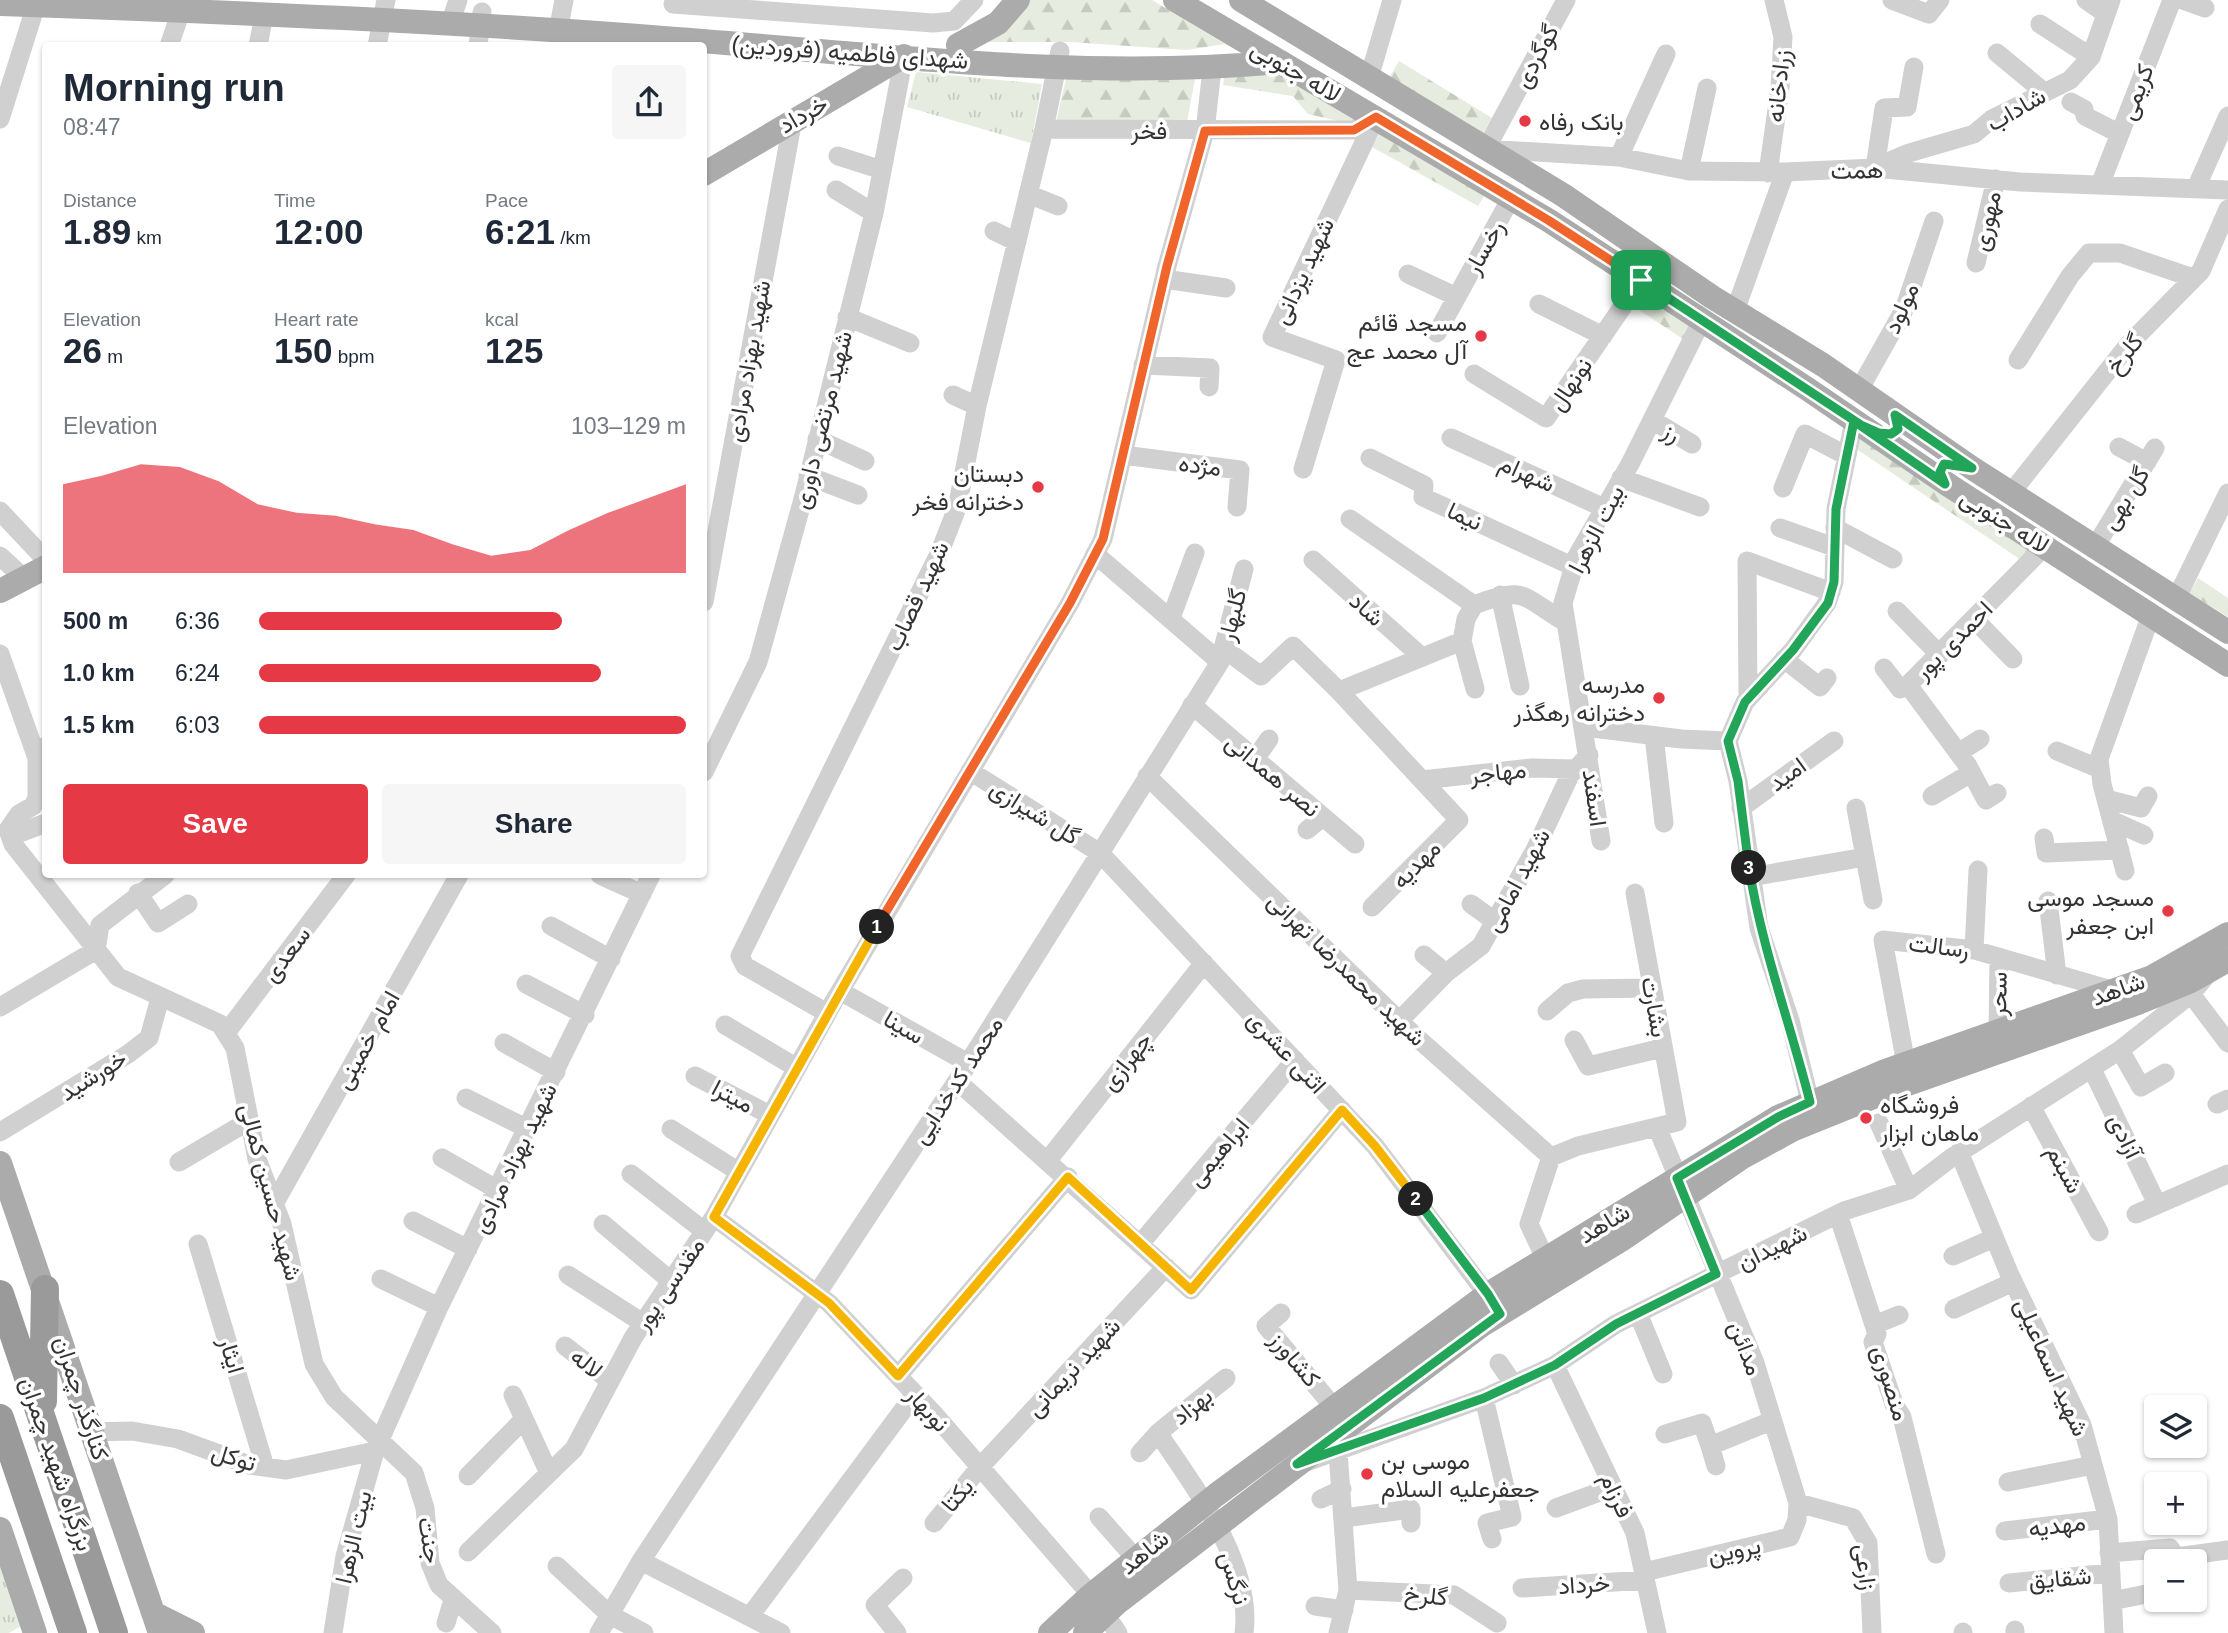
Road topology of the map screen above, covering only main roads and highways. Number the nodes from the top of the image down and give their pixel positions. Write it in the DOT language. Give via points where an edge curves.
graph roads {
  1 [pos="226,0"];
  2 [pos="1018,0"];
  3 [pos="1174,0"];
  4 [pos="1241,0"];
  5 [pos="0,4"];
  6 [pos="454,12"];
  7 [pos="561,16"];
  8 [pos="672,16"];
  9 [pos="381,19"];
  10 [pos="480,28"];
  11 [pos="623,34"];
  12 [pos="1243,40"];
  13 [pos="958,45"];
  14 [pos="904,56"];
  15 [pos="1058,59"];
  16 [pos="1282,62"];
  17 [pos="707,172"];
  18 [pos="1895,415"];
  19 [pos="1857,423"];
  20 [pos="1972,468"];
  21 [pos="1945,484"];
  22 [pos="35,573"];
  23 [pos="0,591"];
  24 [pos="2228,632"];
  25 [pos="2228,665"];
  26 [pos="2228,934"];
  27 [pos="2220,965"];
  28 [pos="0,1163"];
  29 [pos="1681,1188"];
  30 [pos="45,1289"];
  31 [pos="0,1294"];
  32 [pos="1494,1304"];
  33 [pos="1342,1416"];
  34 [pos="0,1418"];
  35 [pos="43,1421"];
  36 [pos="0,1530"];
  37 [pos="1105,1614"];
  38 [pos="157,1623"];
  39 [pos="34,1633"];
  40 [pos="73,1633"];
  41 [pos="114,1633"];
  42 [pos="193,1633"];
  43 [pos="1050,1633"];
  44 [pos="1085,1633"];
  1 -- 9 [label="main road, شهدای فاطمیه (فروردین)"];
  2 -- 13 [label="main road" via="998,23"];
  3 -- 12 [label="main road, لاله جنوبی"];
  4 -- 18 [label="main road, لاله جنوبی" via="1563,195"];
  5 -- 9 [label="main road, شهدای فاطمیه (فروردین)"];
  6 -- 9 [label="main road, شهدای فاطمیه (فروردین)"];
  6 -- 10 [label="main road, شهدای فاطمیه (فروردین)"];
  7 -- 10 [label="main road, شهدای فاطمیه (فروردین)"];
  7 -- 11 [label="main road, شهدای فاطمیه (فروردین)"];
  8 -- 11 [label="main road, شهدای فاطمیه (فروردین)"];
  8 -- 13 [label="main road, شهدای فاطمیه (فروردین)"];
  8 -- 14 [label="main road, شهدای فاطمیه (فروردین)"];
  12 -- 15 [label="main road, شهدای فاطمیه (فروردین)" via="1233,49 1210,55"];
  12 -- 16 [label="main road, لاله جنوبی"];
  13 -- 15 [label="main road, شهدای فاطمیه (فروردین)"];
  14 -- 15 [label="main road, شهدای فاطمیه (فروردین)"];
  14 -- 17 [label="main road, خرداد"];
  15 -- 16 [label="main road, شهدای فاطمیه (فروردین)" via="1212,69"];
  16 -- 19 [label="main road, لاله جنوبی" via="1511,198"];
  18 -- 19 [label="main road" via="1898,429 1891,434"];
  18 -- 20 [label="main road, لاله جنوبی"];
  19 -- 21 [label="main road, لاله جنوبی"];
  20 -- 21 [label="main road" via="1944,464 1940,472"];
  20 -- 24 [label="main road, لاله جنوبی"];
  21 -- 25 [label="main road, لاله جنوبی"];
  22 -- 23 [label="main road"];
  26 -- 29 [label="main road, شاهد" via="2180,964 2116,991 1810,1102 1778,1117"];
  27 -- 29 [label="main road, شاهد" via="2138,1003 1794,1129"];
  28 -- 30 [label="main road, کنارگذر چمران"];
  29 -- 32 [label="main road, شاهد"];
  29 -- 32 [label="main road, شاهد" via="1545,1258"];
  30 -- 35 [label="highway"];
  30 -- 38 [label="main road, کنارگذر چمران"];
  31 -- 35 [label="highway, بزرگراه شهید چمران"];
  32 -- 33 [label="main road, شاهد"];
  33 -- 37 [label="main road, شاهد" via="1297,1464"];
  33 -- 37 [label="main road, شاهد" via="1206,1503 1136,1559"];
  34 -- 40 [label="highway, بزرگراه شهید چمران"];
  35 -- 41 [label="highway, بزرگراه شهید چمران"];
  36 -- 39 [label="main road"];
  37 -- 43 [label="main road, شاهد"];
  37 -- 44 [label="main road, شاهد"];
  38 -- 42 [label="main road"];
}
